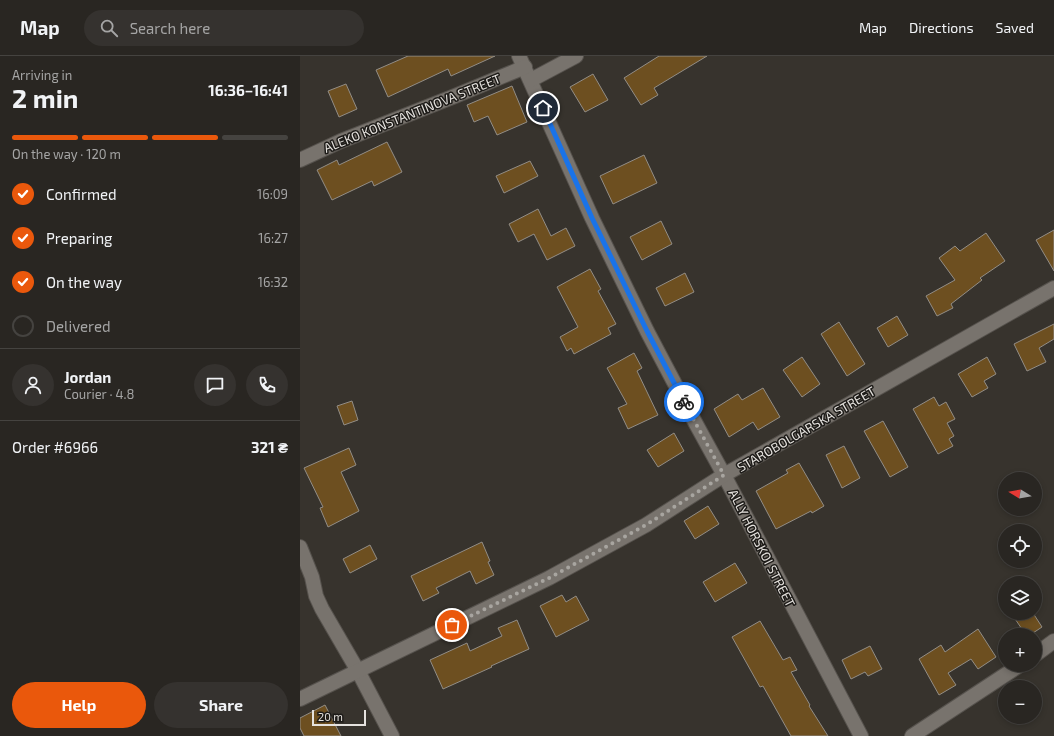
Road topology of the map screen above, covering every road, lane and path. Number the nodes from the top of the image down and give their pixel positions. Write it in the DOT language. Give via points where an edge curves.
graph roads {
  1 [pos="576,56"];
  2 [pos="522,62"];
  3 [pos="531,80"];
  4 [pos="300,160"];
  5 [pos="1054,288"];
  6 [pos="724,475"];
  7 [pos="300,547"];
  8 [pos="1054,641"];
  9 [pos="1042,650"];
  10 [pos="358,671"];
  11 [pos="1009,672"];
  12 [pos="300,699"];
  13 [pos="392,736"];
  14 [pos="861,736"];
  15 [pos="912,736"];
  1 -- 3 [label="street"];
  2 -- 3 [label="street, ALLY HORSKOI STREET"];
  2 -- 4 [label="street, ALEKO KONSTANTINOVA STREET" via="455,96"];
  3 -- 6 [label="street, ALLY HORSKOI STREET" via="592,218 647,331"];
  5 -- 6 [label="street, STAROBOLGARSKA STREET"];
  6 -- 10 [label="street, STAROBOLGARSKA STREET" via="646,525 549,578"];
  6 -- 14 [label="street, ALLY HORSKOI STREET"];
  7 -- 10 [label="street" via="322,609"];
  8 -- 9 [label="street"];
  10 -- 12 [label="street, STAROBOLGARSKA STREET"];
  10 -- 13 [label="street"];
  11 -- 15 [label="street"];
}
